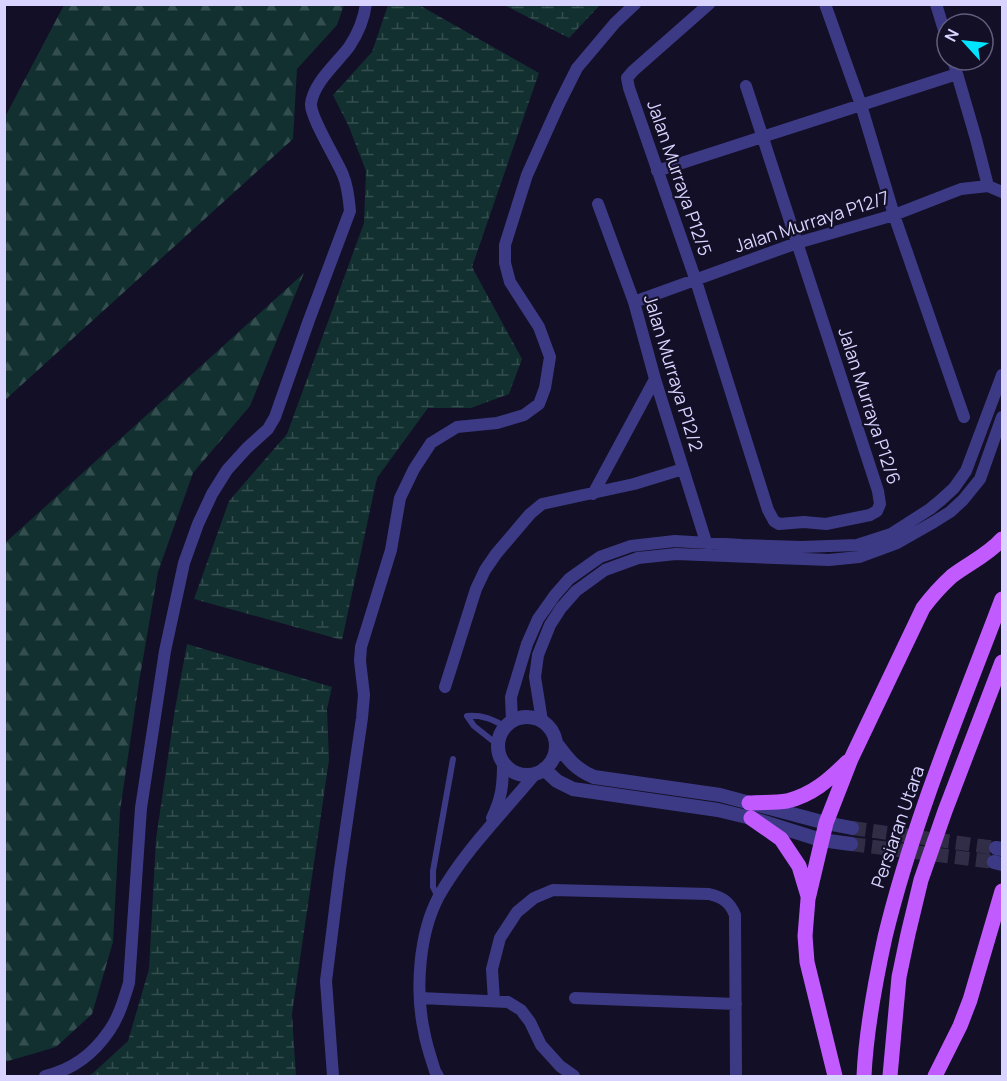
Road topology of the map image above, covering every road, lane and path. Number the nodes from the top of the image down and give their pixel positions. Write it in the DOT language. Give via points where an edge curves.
graph roads {
  1 [pos="366,4"];
  2 [pos="635,4"];
  3 [pos="709,4"];
  4 [pos="825,4"];
  5 [pos="957,74"];
  6 [pos="746,86"];
  7 [pos="861,105"];
  8 [pos="763,136"];
  9 [pos="657,171"];
  10 [pos="988,186"];
  11 [pos="1002,192"];
  12 [pos="598,204"];
  13 [pos="894,215"];
  14 [pos="797,243"];
  15 [pos="696,280"];
  16 [pos="634,302"];
  17 [pos="1002,375"];
  18 [pos="655,379"];
  19 [pos="964,417"];
  20 [pos="1002,417"];
  21 [pos="683,469"];
  22 [pos="592,494"];
  23 [pos="1002,539"];
  24 [pos="706,549"];
  25 [pos="1002,598"];
  26 [pos="1002,662"];
  27 [pos="445,687"];
  28 [pos="542,721"];
  29 [pos="509,724"];
  30 [pos="556,743"];
  31 [pos="498,745"];
  32 [pos="453,759"];
  33 [pos="850,759"];
  34 [pos="503,762"];
  35 [pos="540,771"];
  36 [pos="750,810"];
  37 [pos="826,824"];
  38 [pos="488,828"];
  39 [pos="852,828"];
  40 [pos="821,840"];
  41 [pos="851,844"];
  42 [pos="438,897"];
  43 [pos="808,899"];
  44 [pos="1001,899"];
  45 [pos="575,998"];
  46 [pos="420,999"];
  47 [pos="494,1002"];
  48 [pos="736,1004"];
  49 [pos="45,1077"];
  50 [pos="333,1077"];
  51 [pos="438,1077"];
  52 [pos="574,1077"];
  53 [pos="736,1077"];
  54 [pos="835,1077"];
  55 [pos="864,1077"];
  56 [pos="890,1077"];
  57 [pos="935,1077"];
  1 -- 49 [label="street" via="358,32 318,87 311,106 312,116 344,177 350,211 275,417 217,486 184,563 165,651 141,808 129,983 121,1009 95,1048 78,1063"];
  2 -- 50 [label="street" via="578,68 527,175 505,245 510,282 539,327 550,357 539,404 524,415 497,423 457,427 431,443 400,498 391,550 361,646 362,718 326,981"];
  3 -- 9 [label="street, Jalan Murraya P12/5" via="627,78"];
  4 -- 7 [label="street"];
  5 -- 7 [label="street"];
  5 -- 10 [label="street"];
  6 -- 8 [label="street"];
  7 -- 8 [label="street"];
  7 -- 13 [label="street"];
  8 -- 9 [label="street"];
  8 -- 14 [label="street"];
  9 -- 15 [label="street, Jalan Murraya P12/5"];
  10 -- 11 [label="street"];
  10 -- 13 [label="street, Jalan Murraya P12/7" via="961,189"];
  12 -- 16 [label="street, Jalan Murraya P12/2"];
  13 -- 14 [label="street, Jalan Murraya P12/7"];
  13 -- 19 [label="street"];
  14 -- 15 [label="street, Jalan Murraya P12/7"];
  14 -- 15 [label="street, Jalan Murraya P12/6" via="878,491 880,504 870,515 826,524 779,524 774,520"];
  15 -- 16 [label="street, Jalan Murraya P12/7"];
  16 -- 18 [label="street, Jalan Murraya P12/2"];
  17 -- 24 [label="street" via="966,471 941,500 891,534 857,545"];
  18 -- 21 [label="street, Jalan Murraya P12/2"];
  18 -- 22 [label="street"];
  20 -- 24 [label="street" via="980,478 963,500 897,543 859,557 829,560"];
  21 -- 22 [label="street"];
  21 -- 24 [label="street, Jalan Murraya P12/2"];
  22 -- 27 [label="street" via="542,504 496,554 476,589"];
  23 -- 33 [label="main road" via="953,576 923,608"];
  24 -- 28 [label="street" via="638,558 605,570 576,591 550,625 538,655 535,677"];
  24 -- 29 [label="street" via="675,541 631,546 600,557 569,579 538,619 527,644 511,697"];
  25 -- 55 [label="main road, Persiaran Utara" via="917,824 894,900 875,979"];
  26 -- 56 [label="main road" via="921,880 899,977"];
  28 -- 29 [label="street" via="527,717"];
  28 -- 30 [label="street" via="552,731"];
  29 -- 31 [label="street"];
  29 -- 31 [label="lane" via="479,715 467,716"];
  30 -- 35 [label="street" via="553,758"];
  30 -- 36 [label="street" via="573,765 594,777 720,795"];
  31 -- 34 [label="street"];
  32 -- 42 [label="lane" via="433,871"];
  33 -- 36 [label="main road" via="808,794"];
  33 -- 37 [label="main road"];
  34 -- 35 [label="street" via="514,772 529,775"];
  34 -- 38 [label="street" via="499,804"];
  35 -- 36 [label="street" via="573,789 718,810"];
  35 -- 38 [label="street"];
  36 -- 37 [label="street"];
  36 -- 40 [label="street"];
  36 -- 43 [label="main road" via="781,839 798,866"];
  37 -- 39 [label="street"];
  37 -- 40 [label="main road"];
  38 -- 42 [label="street"];
  40 -- 41 [label="street"];
  40 -- 43 [label="main road"];
  42 -- 46 [label="street" via="424,935"];
  43 -- 54 [label="main road" via="807,962"];
  44 -- 57 [label="main road" via="963,1017"];
  45 -- 48 [label="street"];
  46 -- 47 [label="street"];
  46 -- 51 [label="street" via="423,1030"];
  47 -- 48 [label="street" via="492,969 500,938 517,912 534,898 553,890 709,894 725,900 735,915"];
  47 -- 52 [label="street" via="508,1002 521,1010 541,1045"];
  48 -- 53 [label="street"];
}
